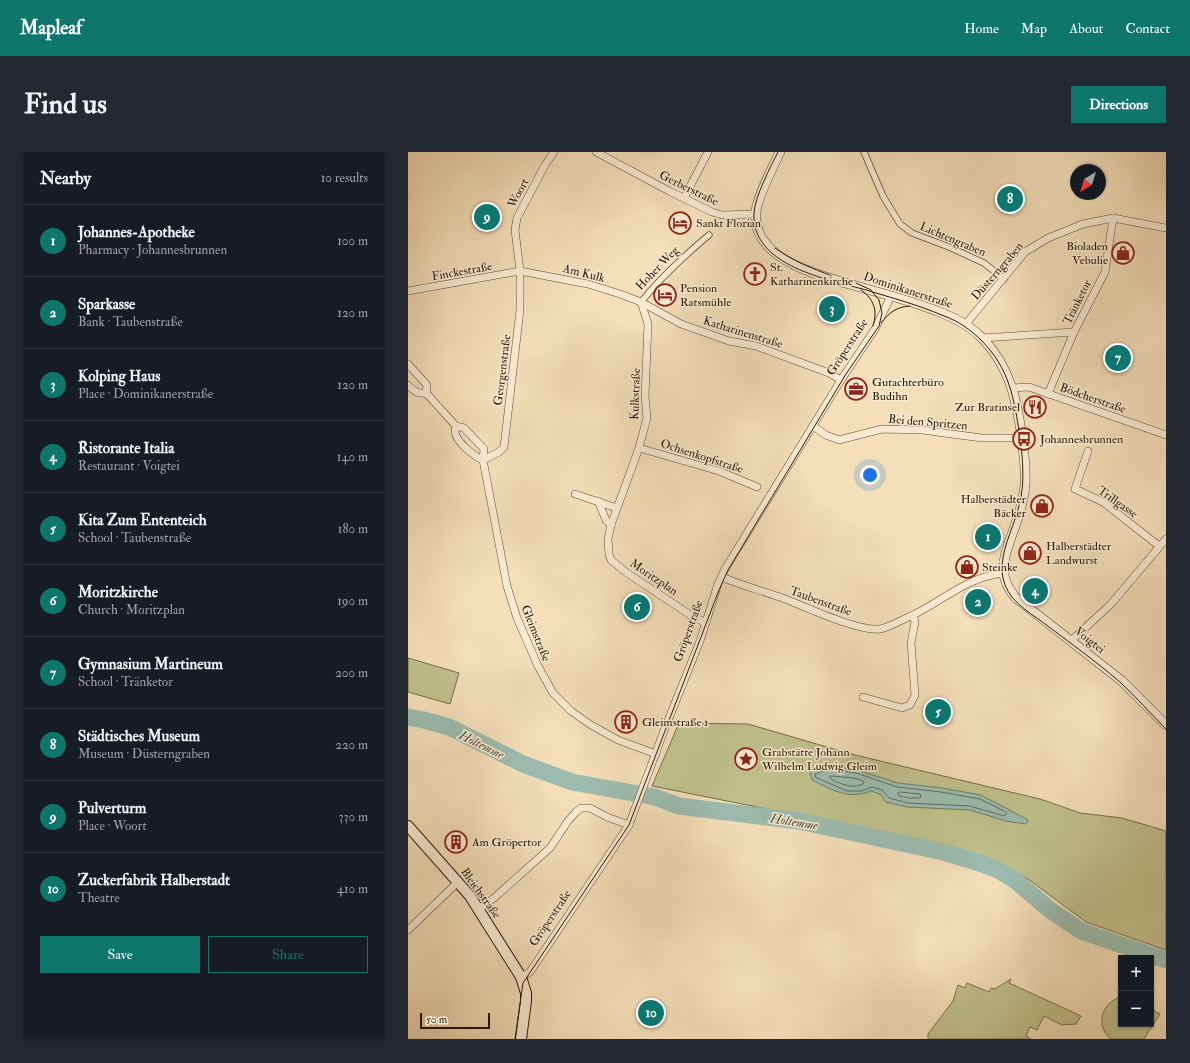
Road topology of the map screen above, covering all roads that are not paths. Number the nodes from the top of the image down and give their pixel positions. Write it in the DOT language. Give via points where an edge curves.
graph roads {
  1 [pos="554,152"];
  2 [pos="596,152"];
  3 [pos="708,152"];
  4 [pos="780,152"];
  5 [pos="864,152"];
  6 [pos="684,198"];
  7 [pos="756,214"];
  8 [pos="1113,218"];
  9 [pos="1166,228"];
  10 [pos="709,235"];
  11 [pos="520,272"];
  12 [pos="1004,279"];
  13 [pos="408,291"];
  14 [pos="891,296"];
  15 [pos="641,302"];
  16 [pos="965,325"];
  17 [pos="1074,332"];
  18 [pos="982,338"];
  19 [pos="408,364"];
  20 [pos="841,380"];
  21 [pos="408,384"];
  22 [pos="1013,388"];
  23 [pos="426,393"];
  24 [pos="1048,394"];
  25 [pos="456,426"];
  26 [pos="814,426"];
  27 [pos="1166,435"];
  28 [pos="1022,438"];
  29 [pos="639,448"];
  30 [pos="1088,451"];
  31 [pos="482,460"];
  32 [pos="757,487"];
  33 [pos="575,494"];
  34 [pos="598,501"];
  35 [pos="617,508"];
  36 [pos="611,525"];
  37 [pos="1166,539"];
  38 [pos="1159,546"];
  39 [pos="612,560"];
  40 [pos="1004,573"];
  41 [pos="722,577"];
  42 [pos="912,615"];
  43 [pos="706,623"];
  44 [pos="1071,641"];
  45 [pos="863,697"];
  46 [pos="1166,725"];
  47 [pos="656,754"];
  48 [pos="629,825"];
  49 [pos="408,826"];
  50 [pos="458,882"];
  51 [pos="479,909"];
  52 [pos="408,930"];
  53 [pos="522,980"];
  54 [pos="521,1039"];
  1 -- 11 [label="street, Woort" via="516,218 514,230"];
  2 -- 6 [label="street, Gerberstraße"];
  3 -- 6 [label="street"];
  4 -- 7 [label="street"];
  5 -- 12 [label="street, Lichtengraben" via="883,196 900,224 912,234 955,249 984,263"];
  6 -- 7 [label="street, Gerberstraße" via="720,215"];
  7 -- 14 [label="street, Dominikanerstraße" via="760,236 791,264"];
  8 -- 9 [label="street, Düsterngraben"];
  8 -- 12 [label="street, Düsterngraben" via="1083,224 1048,238 1025,252"];
  8 -- 17 [label="street, Tränketor" via="1105,272"];
  10 -- 15 [label="street, Hoher Weg" via="678,261"];
  11 -- 13 [label="street, Finckestraße"];
  11 -- 15 [label="street, Am Kulk" via="588,284"];
  11 -- 31 [label="street, Georgenstraße" via="520,310 504,447"];
  12 -- 16 [label="street, Düsterngraben"];
  14 -- 16 [label="street, Dominikanerstraße" via="940,312"];
  14 -- 20 [label="street, Gröperstraße" via="875,329"];
  15 -- 20 [label="street, Katharinenstraße" via="681,324 729,341 756,346 829,373"];
  15 -- 29 [label="street, Kulkstraße" via="648,324 648,334 646,418"];
  16 -- 18 [label="street"];
  17 -- 18 [label="street"];
  17 -- 24 [label="street, Tränketor"];
  18 -- 22 [label="street" via="1000,362"];
  19 -- 23 [label="street, Gleimstraße" via="427,385"];
  20 -- 26 [label="street, Gröperstraße"];
  21 -- 23 [label="street, Gleimstraße" via="419,394"];
  22 -- 24 [label="street, Bödcherstraße" via="1029,387"];
  22 -- 28 [label="street"];
  23 -- 25 [label="street, Gleimstraße"];
  24 -- 27 [label="street, Bödcherstraße"];
  25 -- 31 [label="street, Gleimstraße" via="457,438 475,457"];
  25 -- 31 [label="street, Gleimstraße" via="464,428 484,449"];
  26 -- 28 [label="street, Bei den Spritzen" via="839,440 882,429 922,430 982,438"];
  26 -- 41 [label="street, Gröperstraße" via="730,560"];
  28 -- 40 [label="street" via="1025,484 1004,559"];
  29 -- 32 [label="street, Ochsenkopfstraße" via="719,471"];
  29 -- 35 [label="street, Kulkstraße"];
  30 -- 38 [label="street, Trillgasse" via="1076,489 1103,502"];
  31 -- 47 [label="street, Gleimstraße" via="507,586 517,618 538,666 554,693 571,711 618,740"];
  33 -- 34 [label="street"];
  34 -- 35 [label="street"];
  34 -- 36 [label="street" via="606,520"];
  35 -- 36 [label="street, Kulkstraße"];
  36 -- 39 [label="street, Kulkstraße" via="608,539"];
  37 -- 38 [label="street"];
  38 -- 44 [label="street" via="1111,604"];
  39 -- 43 [label="street, Moritzplan" via="626,573"];
  40 -- 42 [label="street, Taubenstraße" via="979,578"];
  40 -- 44 [label="street, Voigtei" via="1010,592"];
  41 -- 42 [label="street, Taubenstraße" via="826,616 866,628 880,629"];
  41 -- 43 [label="street, Gröperstraße"];
  42 -- 45 [label="street" via="915,622 911,643 915,695 910,704 902,708"];
  43 -- 47 [label="street, Gröperstraße"];
  44 -- 46 [label="street, Voigtei" via="1122,681"];
  47 -- 48 [label="street, Gröperstraße"];
  48 -- 51 [label="street" via="590,808 582,808 568,821 550,848"];
  48 -- 53 [label="street, Gröperstraße" via="530,972"];
  49 -- 50 [label="main road, Bleichstraße"];
  50 -- 51 [label="main road, Bleichstraße"];
  50 -- 52 [label="street"];
  51 -- 53 [label="main road, Bleichstraße"];
  53 -- 54 [label="main road" via="526,1001"];
}
